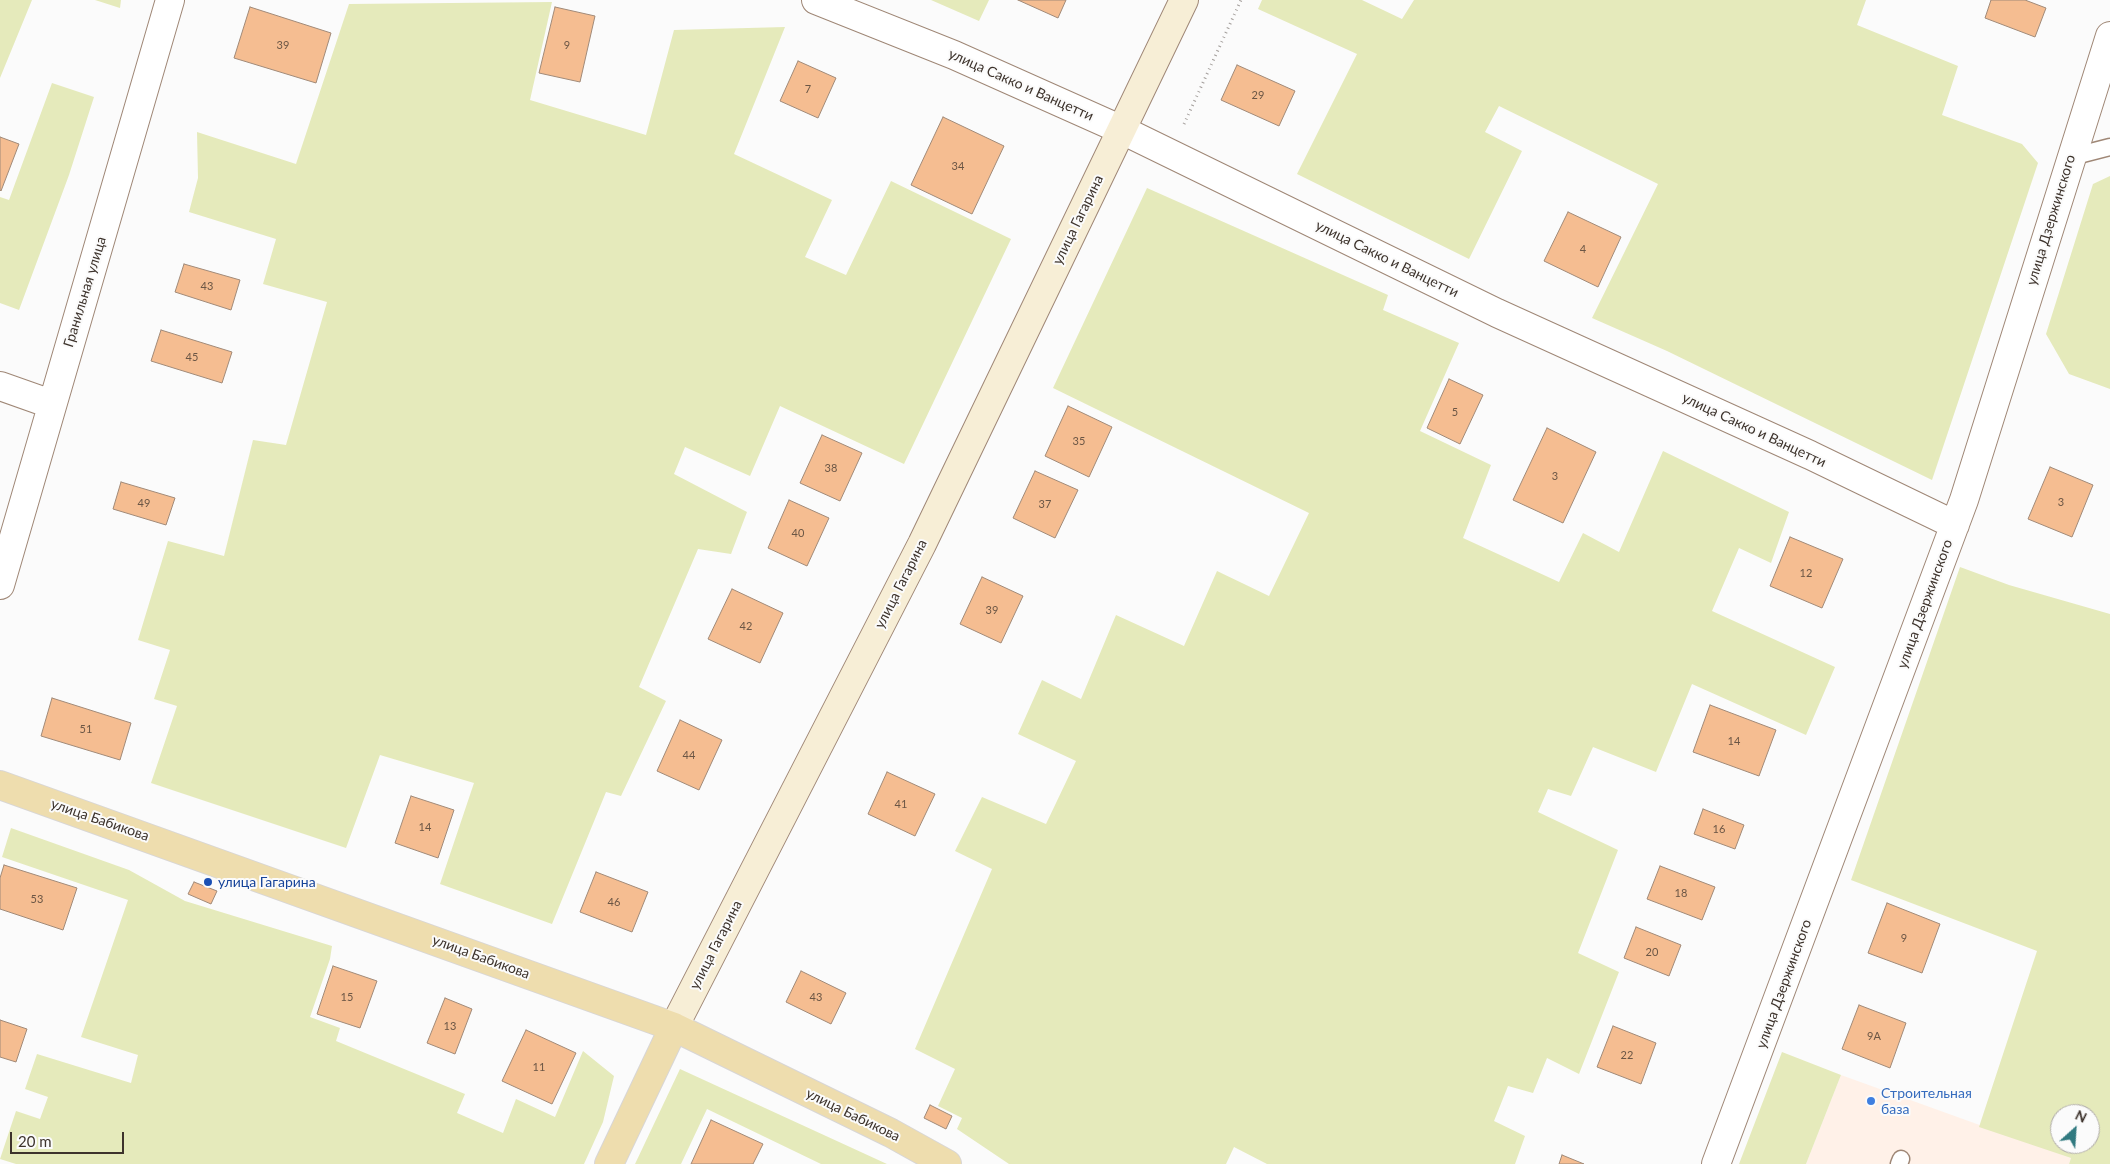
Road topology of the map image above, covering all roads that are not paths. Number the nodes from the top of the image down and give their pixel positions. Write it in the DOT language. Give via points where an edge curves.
graph roads {
  1 [pos="816,0"];
  2 [pos="1184,0"];
  3 [pos="176,1"];
  4 [pos="2110,36"];
  5 [pos="1122,130"];
  6 [pos="2110,147"];
  7 [pos="2071,157"];
  8 [pos="0,386"];
  9 [pos="51,404"];
  10 [pos="1954,525"];
  11 [pos="0,584"];
  12 [pos="0,785"];
  13 [pos="674,1027"];
  14 [pos="609,1164"];
  15 [pos="947,1164"];
  16 [pos="1716,1164"];
  1 -- 5 [label="street, улица Сакко и Ванцетти" via="954,55"];
  2 -- 5 [label="street, улица Гагарина"];
  3 -- 9 [label="street, Гранильная улица"];
  4 -- 7 [label="street, улица Дзержинского"];
  5 -- 10 [label="street, улица Сакко и Ванцетти" via="1497,313"];
  5 -- 13 [label="street, улица Гагарина" via="922,544"];
  6 -- 7 [label="lane"];
  7 -- 10 [label="street, улица Дзержинского"];
  8 -- 9 [label="street"];
  9 -- 11 [label="street, Гранильная улица"];
  10 -- 16 [label="street, улица Дзержинского"];
  12 -- 13 [label="main road, улица Бабикова"];
  13 -- 14 [label="main road, улица Гагарина"];
  13 -- 15 [label="main road, улица Бабикова" via="891,1133"];
}
